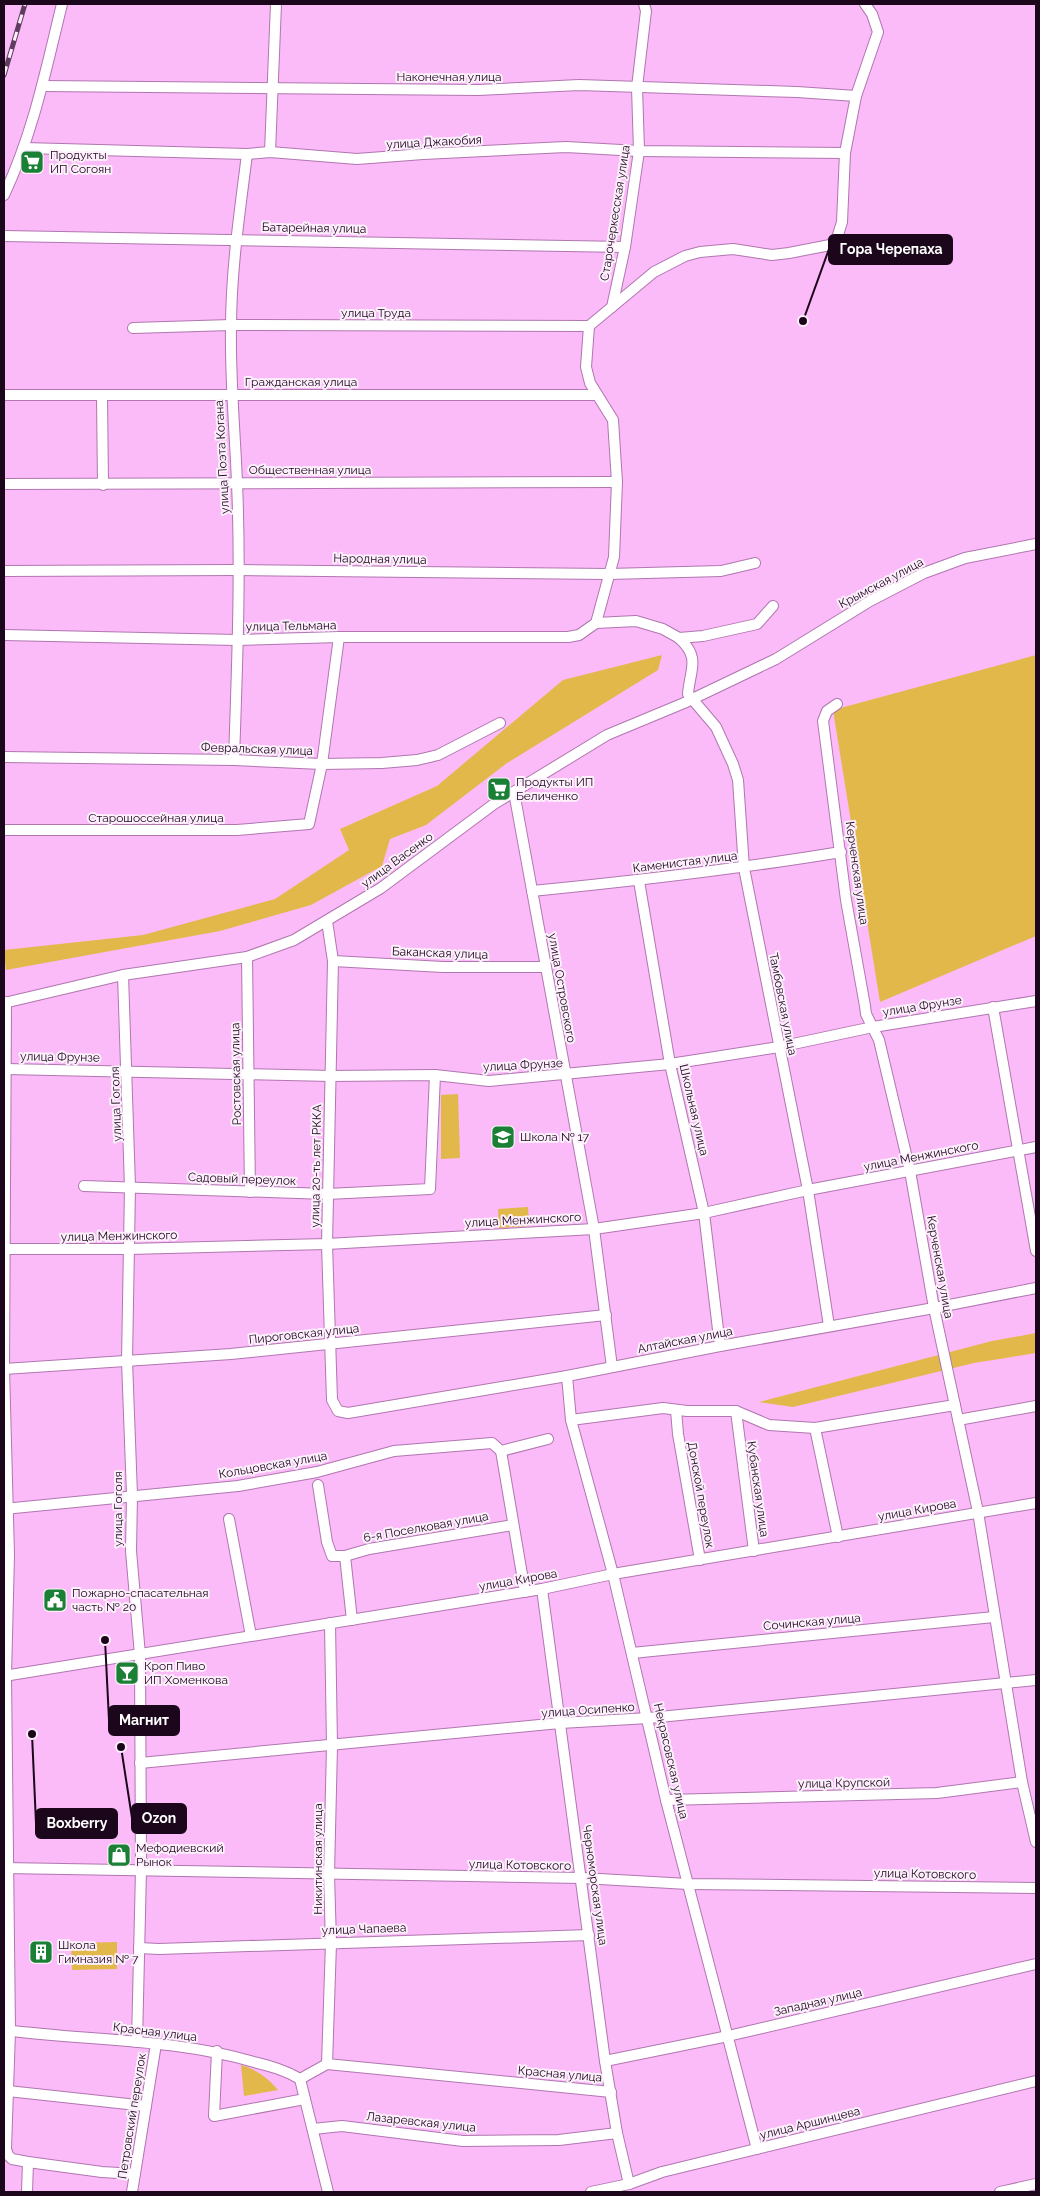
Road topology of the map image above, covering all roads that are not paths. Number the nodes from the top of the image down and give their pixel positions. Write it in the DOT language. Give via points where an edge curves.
graph roads {
  1 [pos="62,4"];
  2 [pos="276,4"];
  3 [pos="644,4"];
  4 [pos="865,4"];
  5 [pos="42,86"];
  6 [pos="637,87"];
  7 [pos="272,88"];
  8 [pos="856,96"];
  9 [pos="24,148"];
  10 [pos="638,151"];
  11 [pos="270,152"];
  12 [pos="845,153"];
  13 [pos="247,154"];
  14 [pos="4,195"];
  15 [pos="4,236"];
  16 [pos="236,239"];
  17 [pos="625,247"];
  18 [pos="612,307"];
  19 [pos="231,325"];
  20 [pos="588,326"];
  21 [pos="132,328"];
  22 [pos="231,394"];
  23 [pos="4,395"];
  24 [pos="597,395"];
  25 [pos="102,396"];
  26 [pos="617,482"];
  27 [pos="237,483"];
  28 [pos="4,484"];
  29 [pos="103,485"];
  30 [pos="1036,544"];
  31 [pos="755,563"];
  32 [pos="238,570"];
  33 [pos="4,571"];
  34 [pos="609,574"];
  35 [pos="773,606"];
  36 [pos="596,624"];
  37 [pos="4,635"];
  38 [pos="339,637"];
  39 [pos="679,638"];
  40 [pos="237,640"];
  41 [pos="776,659"];
  42 [pos="691,699"];
  43 [pos="837,704"];
  44 [pos="500,723"];
  45 [pos="4,757"];
  46 [pos="234,760"];
  47 [pos="322,764"];
  48 [pos="514,792"];
  49 [pos="4,830"];
  50 [pos="841,852"];
  51 [pos="744,868"];
  52 [pos="639,881"];
  53 [pos="532,891"];
  54 [pos="327,921"];
  55 [pos="247,956"];
  56 [pos="333,961"];
  57 [pos="546,967"];
  58 [pos="123,975"];
  59 [pos="1036,1001"];
  60 [pos="5,1003"];
  61 [pos="993,1008"];
  62 [pos="873,1027"];
  63 [pos="779,1047"];
  64 [pos="670,1064"];
  65 [pos="6,1069"];
  66 [pos="127,1072"];
  67 [pos="249,1073"];
  68 [pos="435,1075"];
  69 [pos="565,1075"];
  70 [pos="331,1076"];
  71 [pos="1036,1147"];
  72 [pos="1018,1150"];
  73 [pos="910,1171"];
  74 [pos="84,1186"];
  75 [pos="130,1187"];
  76 [pos="808,1190"];
  77 [pos="250,1192"];
  78 [pos="328,1194"];
  79 [pos="704,1213"];
  80 [pos="594,1229"];
  81 [pos="327,1244"];
  82 [pos="4,1249"];
  83 [pos="129,1249"];
  84 [pos="1036,1251"];
  85 [pos="1036,1288"];
  86 [pos="934,1308"];
  87 [pos="606,1315"];
  88 [pos="829,1326"];
  89 [pos="330,1344"];
  90 [pos="720,1346"];
  91 [pos="127,1361"];
  92 [pos="612,1367"];
  93 [pos="4,1370"];
  94 [pos="567,1376"];
  95 [pos="955,1405"];
  96 [pos="1036,1406"];
  97 [pos="676,1410"];
  98 [pos="338,1411"];
  99 [pos="736,1411"];
  100 [pos="571,1420"];
  101 [pos="958,1420"];
  102 [pos="815,1428"];
  103 [pos="544,1440"];
  104 [pos="501,1451"];
  105 [pos="318,1486"];
  106 [pos="132,1495"];
  107 [pos="1036,1502"];
  108 [pos="5,1509"];
  109 [pos="978,1512"];
  110 [pos="229,1519"];
  111 [pos="513,1525"];
  112 [pos="838,1536"];
  113 [pos="754,1551"];
  114 [pos="6,1556"];
  115 [pos="345,1556"];
  116 [pos="700,1560"];
  117 [pos="613,1574"];
  118 [pos="542,1589"];
  119 [pos="525,1592"];
  120 [pos="994,1617"];
  121 [pos="352,1620"];
  122 [pos="330,1623"];
  123 [pos="251,1636"];
  124 [pos="632,1653"];
  125 [pos="140,1655"];
  126 [pos="5,1676"];
  127 [pos="1036,1680"];
  128 [pos="1008,1683"];
  129 [pos="649,1718"];
  130 [pos="560,1724"];
  131 [pos="332,1746"];
  132 [pos="140,1763"];
  133 [pos="1022,1782"];
  134 [pos="666,1800"];
  135 [pos="1036,1842"];
  136 [pos="6,1868"];
  137 [pos="141,1870"];
  138 [pos="328,1874"];
  139 [pos="582,1878"];
  140 [pos="688,1884"];
  141 [pos="1036,1888"];
  142 [pos="589,1935"];
  143 [pos="331,1943"];
  144 [pos="140,1948"];
  145 [pos="1036,1964"];
  146 [pos="7,2030"];
  147 [pos="728,2036"];
  148 [pos="137,2042"];
  149 [pos="156,2044"];
  150 [pos="217,2051"];
  151 [pos="605,2061"];
  152 [pos="327,2064"];
  153 [pos="300,2079"];
  154 [pos="1036,2081"];
  155 [pos="8,2090"];
  156 [pos="611,2092"];
  157 [pos="305,2098"];
  158 [pos="146,2106"];
  159 [pos="313,2129"];
  160 [pos="617,2133"];
  161 [pos="757,2149"];
  162 [pos="28,2162"];
  163 [pos="135,2174"];
  164 [pos="629,2184"];
  165 [pos="1036,2184"];
  166 [pos="27,2192"];
  167 [pos="132,2192"];
  168 [pos="328,2192"];
  169 [pos="591,2192"];
  170 [pos="1000,2192"];
  1 -- 5 [label="street"];
  2 -- 7 [label="street"];
  3 -- 6 [label="street, Старочеркесская улица" via="646,11"];
  4 -- 8 [label="street" via="878,32"];
  5 -- 7 [label="street, Наконечная улица"];
  5 -- 9 [label="street"];
  6 -- 7 [label="street, Наконечная улица" via="579,85 478,90"];
  6 -- 8 [label="street, Наконечная улица"];
  6 -- 10 [label="street, Старочеркесская улица"];
  7 -- 11 [label="street"];
  8 -- 12 [label="street"];
  9 -- 13 [label="street, улица Джакобия"];
  9 -- 14 [label="street"];
  10 -- 11 [label="street, улица Джакобия" via="566,147 357,160"];
  10 -- 12 [label="street, улица Джакобия"];
  10 -- 17 [label="street, Старочеркесская улица"];
  11 -- 13 [label="street, улица Джакобия"];
  12 -- 18 [label="street" via="842,222 837,238 830,245 772,254 733,249 685,256 654,272"];
  13 -- 16 [label="street, улица Поэта Когана"];
  15 -- 16 [label="street, Батарейная улица"];
  16 -- 17 [label="street, Батарейная улица"];
  16 -- 19 [label="street, улица Поэта Когана"];
  17 -- 18 [label="street, Старочеркесская улица"];
  18 -- 20 [label="street"];
  19 -- 20 [label="street, улица Труда"];
  19 -- 21 [label="street, улица Труда"];
  19 -- 22 [label="street, улица Поэта Когана"];
  20 -- 24 [label="street" via="586,367"];
  22 -- 24 [label="street, Гражданская улица"];
  22 -- 25 [label="street, Гражданская улица"];
  22 -- 27 [label="street, улица Поэта Когана"];
  23 -- 25 [label="street, Гражданская улица"];
  24 -- 26 [label="street" via="613,420"];
  25 -- 29 [label="street"];
  26 -- 27 [label="street, Общественная улица"];
  26 -- 34 [label="street" via="614,557"];
  27 -- 29 [label="street, Общественная улица"];
  27 -- 32 [label="street, улица Поэта Когана"];
  28 -- 29 [label="street, Общественная улица"];
  30 -- 41 [label="street, Крымская улица" via="965,558 924,573 870,601"];
  31 -- 34 [label="street, Народная улица" via="721,571"];
  32 -- 33 [label="street, Народная улица"];
  32 -- 34 [label="street, Народная улица"];
  32 -- 40 [label="street, улица Поэта Когана"];
  34 -- 36 [label="street"];
  35 -- 39 [label="street" via="757,624"];
  36 -- 38 [label="street, улица Тельмана" via="579,635 568,637"];
  36 -- 39 [label="street" via="636,621"];
  37 -- 40 [label="street, улица Тельмана"];
  38 -- 40 [label="street, улица Тельмана"];
  38 -- 47 [label="street"];
  39 -- 42 [label="street" via="692,653 693,671 688,694"];
  40 -- 46 [label="street, улица Поэта Когана"];
  41 -- 42 [label="street, улица Васенко"];
  42 -- 48 [label="street, улица Васенко" via="608,735"];
  42 -- 51 [label="street, Тамбовская улица" via="702,707 716,727 733,764 738,780"];
  43 -- 50 [label="street, Керченская улица" via="827,711 823,720"];
  44 -- 47 [label="street, Февральская улица" via="438,755 418,760"];
  45 -- 46 [label="street, Февральская улица"];
  46 -- 47 [label="street, Февральская улица"];
  47 -- 49 [label="street, Старошоссейная улица" via="309,824 237,830"];
  48 -- 53 [label="street, улица Островского"];
  48 -- 54 [label="street, улица Васенко" via="381,888"];
  50 -- 51 [label="street, Каменистая улица"];
  50 -- 62 [label="street, Керченская улица" via="865,1006"];
  51 -- 52 [label="street, Каменистая улица"];
  51 -- 63 [label="street, Тамбовская улица"];
  52 -- 53 [label="street, Каменистая улица"];
  52 -- 64 [label="street, Школьная улица"];
  53 -- 57 [label="street, улица Островского"];
  54 -- 55 [label="street, улица Васенко" via="294,940"];
  54 -- 56 [label="street, улица 20-ть лет РККА"];
  55 -- 58 [label="street, улица Васенко"];
  55 -- 67 [label="street, Ростовская улица"];
  56 -- 57 [label="street, Баканская улица" via="443,967"];
  56 -- 70 [label="street, улица 20-ть лет РККА"];
  57 -- 69 [label="street, улица Островского"];
  58 -- 60 [label="street, улица Васенко"];
  58 -- 66 [label="street, улица Гоголя"];
  59 -- 61 [label="street, улица Фрунзе"];
  60 -- 65 [label="street"];
  61 -- 62 [label="street, улица Фрунзе"];
  61 -- 72 [label="street"];
  62 -- 63 [label="street, улица Фрунзе"];
  62 -- 73 [label="street, Керченская улица" via="879,1040"];
  63 -- 64 [label="street, улица Фрунзе"];
  63 -- 76 [label="street, Тамбовская улица"];
  64 -- 69 [label="street, улица Фрунзе"];
  64 -- 79 [label="street, Школьная улица"];
  65 -- 66 [label="street, улица Фрунзе"];
  65 -- 82 [label="street"];
  66 -- 67 [label="street, улица Фрунзе"];
  66 -- 75 [label="street, улица Гоголя"];
  67 -- 70 [label="street, улица Фрунзе"];
  67 -- 77 [label="street, Ростовская улица"];
  68 -- 69 [label="street, улица Фрунзе" via="489,1080"];
  68 -- 70 [label="street, улица Фрунзе"];
  68 -- 78 [label="street, Садовый переулок" via="430,1189"];
  69 -- 80 [label="street, улица Островского"];
  70 -- 78 [label="street, улица 20-ть лет РККА"];
  71 -- 72 [label="street, улица Менжинского"];
  72 -- 73 [label="street, улица Менжинского"];
  72 -- 84 [label="street"];
  73 -- 76 [label="street, улица Менжинского"];
  73 -- 86 [label="street, Керченская улица"];
  74 -- 75 [label="street, Садовый переулок"];
  75 -- 77 [label="street, Садовый переулок"];
  75 -- 83 [label="street, улица Гоголя"];
  76 -- 79 [label="street, улица Менжинского"];
  76 -- 88 [label="street, Тамбовская улица"];
  77 -- 78 [label="street, Садовый переулок"];
  78 -- 81 [label="street, улица 20-ть лет РККА"];
  79 -- 80 [label="street, улица Менжинского"];
  79 -- 90 [label="street, Школьная улица"];
  80 -- 81 [label="street, улица Менжинского"];
  80 -- 87 [label="street, улица Островского"];
  81 -- 83 [label="street, улица Менжинского"];
  81 -- 89 [label="street, улица 20-ть лет РККА"];
  82 -- 83 [label="street, улица Менжинского"];
  82 -- 93 [label="street"];
  83 -- 91 [label="street, улица Гоголя"];
  85 -- 86 [label="street, Алтайская улица"];
  86 -- 88 [label="street, Алтайская улица"];
  86 -- 95 [label="street, Керченская улица"];
  87 -- 89 [label="street, Пироговская улица"];
  87 -- 92 [label="street, улица Островского"];
  88 -- 90 [label="street, Алтайская улица"];
  89 -- 91 [label="street, Пироговская улица"];
  89 -- 98 [label="street, улица 20-ть лет РККА" via="332,1400"];
  90 -- 92 [label="street, Алтайская улица"];
  91 -- 93 [label="street, Пироговская улица"];
  91 -- 106 [label="street, улица Гоголя"];
  92 -- 94 [label="street, Алтайская улица"];
  93 -- 108 [label="street"];
  94 -- 98 [label="street, Алтайская улица" via="348,1413"];
  94 -- 100 [label="street, Некрасовская улица"];
  95 -- 101 [label="street, Керченская улица"];
  95 -- 102 [label="street"];
  96 -- 101 [label="street"];
  97 -- 99 [label="street"];
  97 -- 100 [label="street" via="663,1408"];
  97 -- 116 [label="street, Донской переулок"];
  99 -- 102 [label="street" via="769,1425"];
  99 -- 113 [label="street, Кубанская улица"];
  100 -- 117 [label="street, Некрасовская улица"];
  101 -- 109 [label="street, Керченская улица"];
  102 -- 112 [label="street"];
  103 -- 104 [label="street"];
  104 -- 106 [label="street, Кольцовская улица" via="492,1443 394,1451 317,1472 247,1484"];
  104 -- 111 [label="street"];
  105 -- 115 [label="street" via="332,1556"];
  106 -- 108 [label="street, Кольцовская улица"];
  106 -- 125 [label="street, улица Гоголя" via="131,1551"];
  107 -- 109 [label="street, улица Кирова"];
  108 -- 114 [label="street"];
  109 -- 112 [label="street, улица Кирова"];
  109 -- 120 [label="street, Керченская улица"];
  110 -- 123 [label="street"];
  111 -- 115 [label="street, 6-я Поселковая улица" via="369,1549"];
  111 -- 119 [label="street"];
  112 -- 113 [label="street, улица Кирова"];
  113 -- 116 [label="street, улица Кирова"];
  114 -- 126 [label="street"];
  115 -- 121 [label="street"];
  116 -- 117 [label="street, улица Кирова"];
  117 -- 118 [label="street, улица Кирова"];
  117 -- 124 [label="street, Некрасовская улица"];
  118 -- 119 [label="street, улица Кирова"];
  118 -- 130 [label="street, Черноморская улица"];
  119 -- 121 [label="street, улица Кирова"];
  120 -- 124 [label="street, Сочинская улица"];
  120 -- 128 [label="street, Керченская улица"];
  121 -- 122 [label="street, улица Кирова"];
  122 -- 123 [label="street, улица Кирова"];
  122 -- 131 [label="street, Никитинская улица"];
  123 -- 125 [label="street, улица Кирова"];
  124 -- 129 [label="street, Некрасовская улица"];
  125 -- 126 [label="street, улица Кирова"];
  125 -- 132 [label="street, улица Гоголя"];
  126 -- 136 [label="street"];
  127 -- 128 [label="street, улица Осипенко"];
  128 -- 129 [label="street, улица Осипенко"];
  128 -- 133 [label="street, Керченская улица"];
  129 -- 130 [label="street, улица Осипенко"];
  129 -- 134 [label="street, Некрасовская улица"];
  130 -- 131 [label="street, улица Осипенко"];
  130 -- 139 [label="street, Черноморская улица"];
  131 -- 132 [label="street, улица Осипенко"];
  131 -- 138 [label="street, Никитинская улица"];
  132 -- 137 [label="street, улица Гоголя"];
  133 -- 134 [label="street, улица Крупской" via="937,1793"];
  133 -- 135 [label="street, Керченская улица"];
  134 -- 140 [label="street, Некрасовская улица"];
  136 -- 137 [label="street, улица Котовского"];
  136 -- 146 [label="street"];
  137 -- 138 [label="street, улица Котовского"];
  137 -- 144 [label="street, улица Гоголя"];
  138 -- 139 [label="street, улица Котовского"];
  138 -- 143 [label="street, Никитинская улица"];
  139 -- 140 [label="street, улица Котовского"];
  139 -- 142 [label="street, Черноморская улица"];
  140 -- 141 [label="street, улица Котовского"];
  140 -- 147 [label="street, Некрасовская улица"];
  142 -- 143 [label="street, улица Чапаева"];
  142 -- 151 [label="street, Черноморская улица"];
  143 -- 144 [label="street, улица Чапаева"];
  143 -- 152 [label="street, Никитинская улица"];
  144 -- 148 [label="street, улица Гоголя"];
  145 -- 147 [label="street, Западная улица"];
  146 -- 148 [label="street, Красная улица"];
  146 -- 155 [label="street"];
  147 -- 151 [label="street, Западная улица"];
  147 -- 161 [label="street, Некрасовская улица"];
  148 -- 149 [label="street, Красная улица"];
  149 -- 150 [label="street, Красная улица"];
  149 -- 158 [label="street, Петровский переулок"];
  150 -- 153 [label="street, Красная улица" via="288,2072"];
  150 -- 157 [label="street" via="214,2116"];
  151 -- 156 [label="street, Черноморская улица"];
  152 -- 153 [label="street"];
  152 -- 156 [label="street, Красная улица"];
  153 -- 157 [label="street"];
  154 -- 161 [label="street, улица Аршинцева"];
  155 -- 158 [label="street"];
  155 -- 162 [label="street" via="6,2149 12,2159"];
  156 -- 160 [label="street, Черноморская улица"];
  157 -- 159 [label="street"];
  158 -- 163 [label="street, Петровский переулок"];
  159 -- 160 [label="street, Лазаревская улица" via="342,2126 463,2141 559,2140"];
  159 -- 168 [label="street"];
  160 -- 164 [label="street, Черноморская улица"];
  161 -- 164 [label="street, улица Аршинцева" via="662,2172"];
  162 -- 163 [label="street"];
  162 -- 166 [label="street"];
  163 -- 167 [label="street, Петровский переулок"];
  164 -- 169 [label="street, улица Аршинцева"];
  165 -- 170 [label="street"];
}
